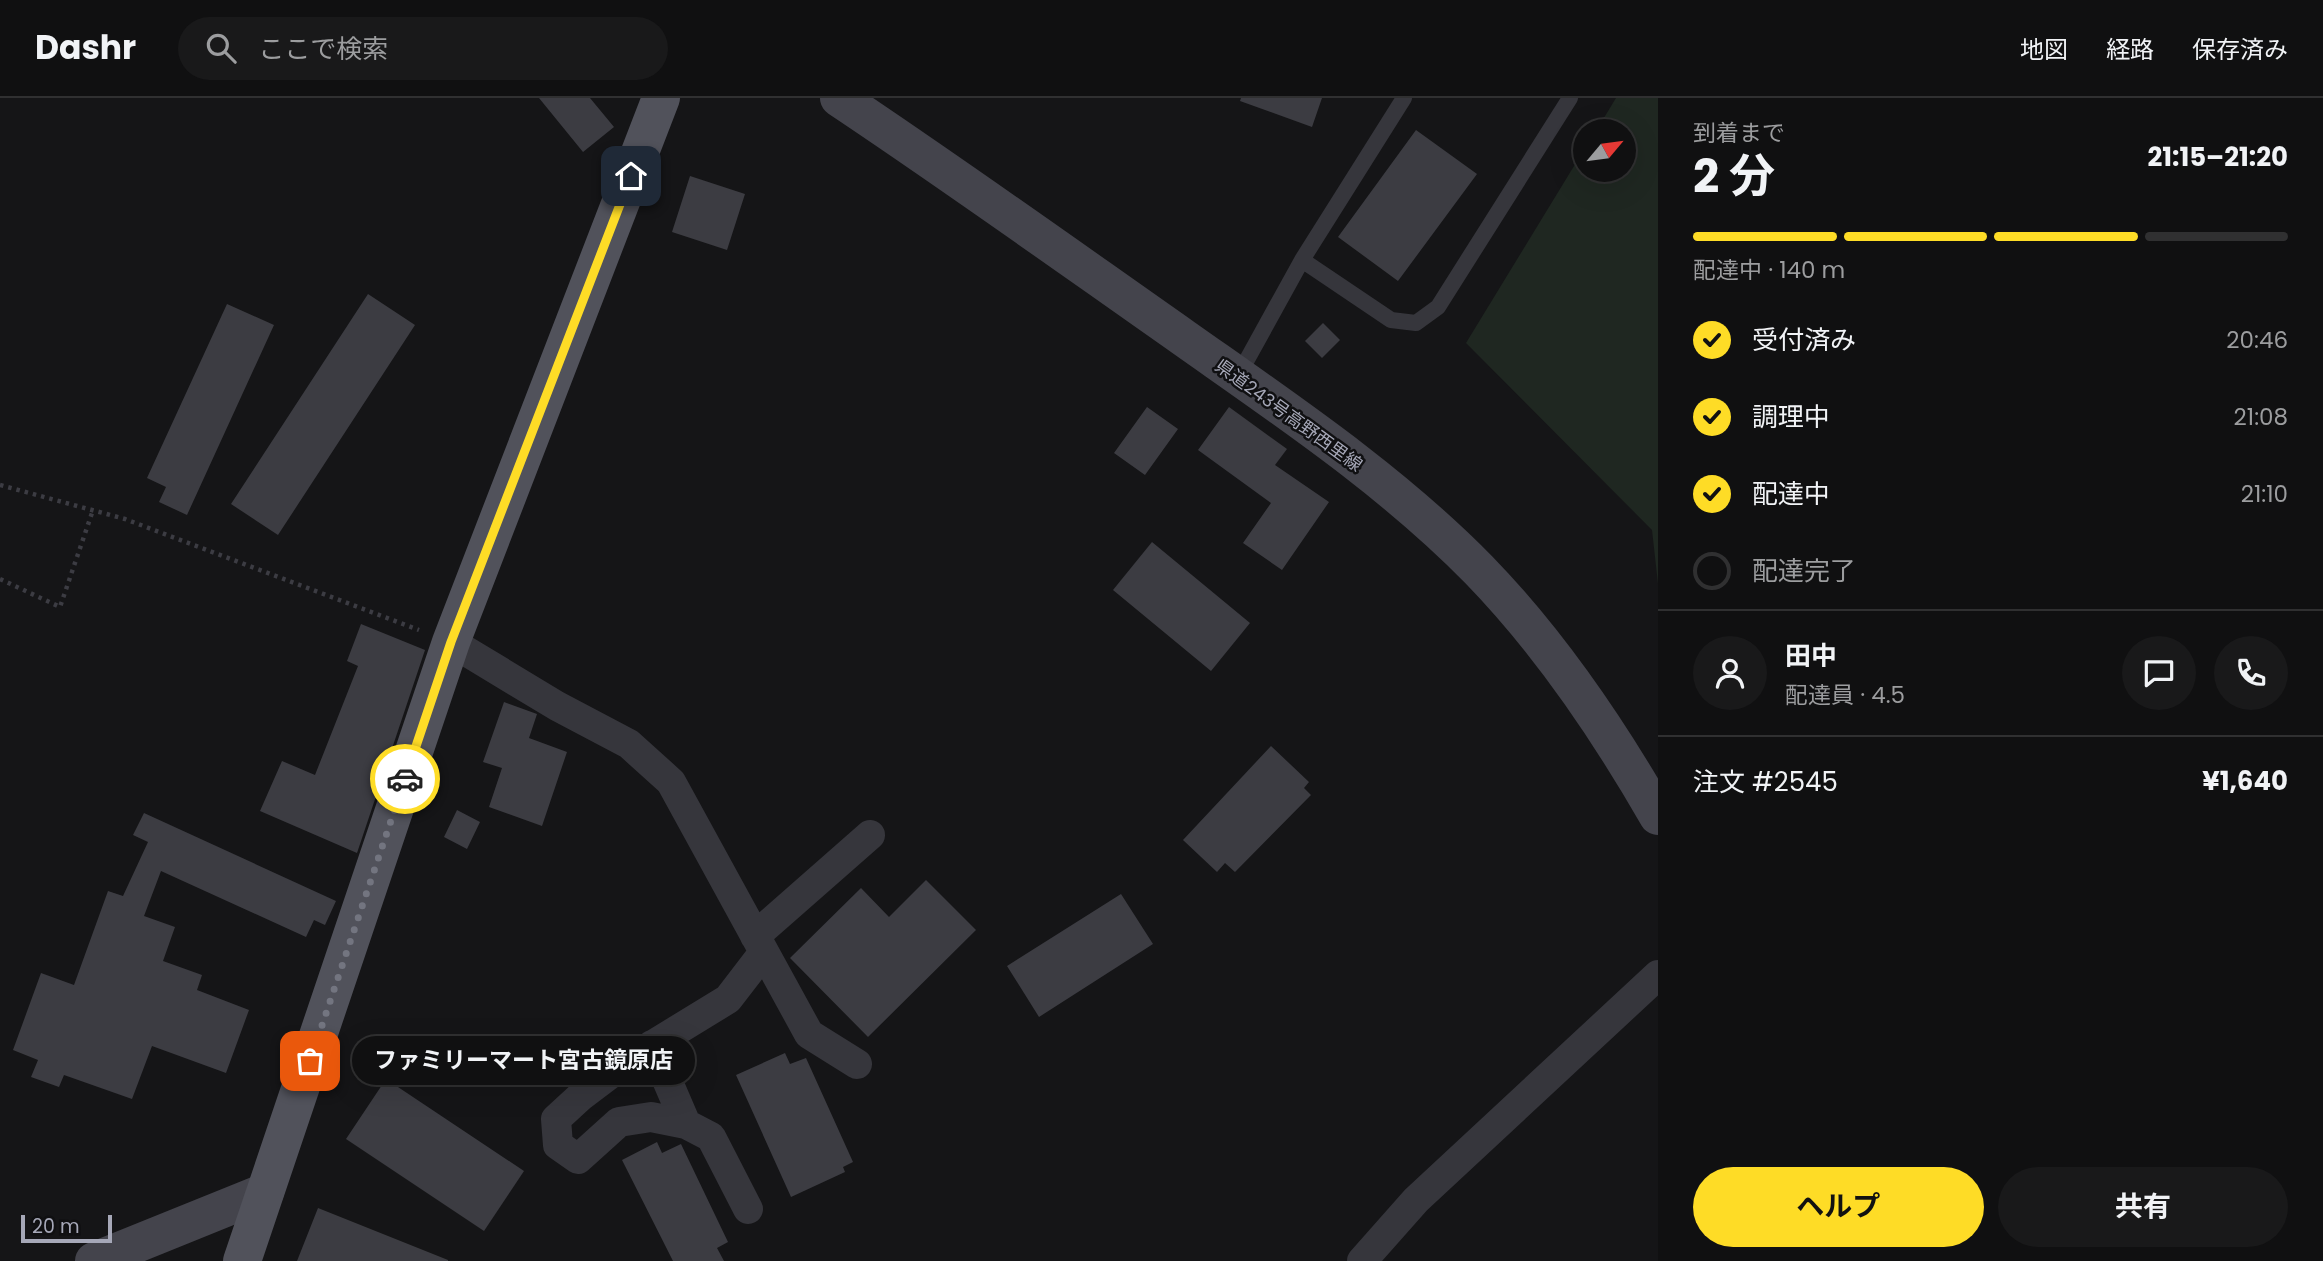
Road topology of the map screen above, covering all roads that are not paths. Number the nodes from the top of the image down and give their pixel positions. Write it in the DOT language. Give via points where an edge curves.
graph roads {
  1 [pos="661,98"];
  2 [pos="839,98"];
  3 [pos="1404,98"];
  4 [pos="1570,98"];
  5 [pos="1302,260"];
  6 [pos="1237,376"];
  7 [pos="451,642"];
  8 [pos="1658,816"];
  9 [pos="870,835"];
  10 [pos="760,944"];
  11 [pos="1658,975"];
  12 [pos="652,1045"];
  13 [pos="857,1065"];
  14 [pos="686,1124"];
  15 [pos="265,1192"];
  16 [pos="748,1209"];
  17 [pos="94,1261"];
  18 [pos="242,1261"];
  19 [pos="1362,1261"];
  1 -- 7 [label="main road"];
  2 -- 6 [label="main road, 県道243号高野西里線"];
  3 -- 5 [label="lane"];
  4 -- 5 [label="lane" via="1438,307 1416,323 1391,320"];
  5 -- 6 [label="lane"];
  6 -- 8 [label="main road, 県道243号高野西里線" via="1413,506 1481,572 1575,688"];
  7 -- 10 [label="street" via="629,744 671,782"];
  7 -- 15 [label="main road"];
  9 -- 10 [label="street"];
  10 -- 12 [label="street" via="728,999"];
  10 -- 13 [label="street" via="809,1034"];
  11 -- 19 [label="street" via="1416,1200"];
  12 -- 14 [label="street"];
  12 -- 14 [label="street" via="556,1119 558,1145 578,1159 619,1122 651,1117"];
  14 -- 16 [label="street" via="711,1137"];
  15 -- 17 [label="main road"];
  15 -- 18 [label="main road"];
}
